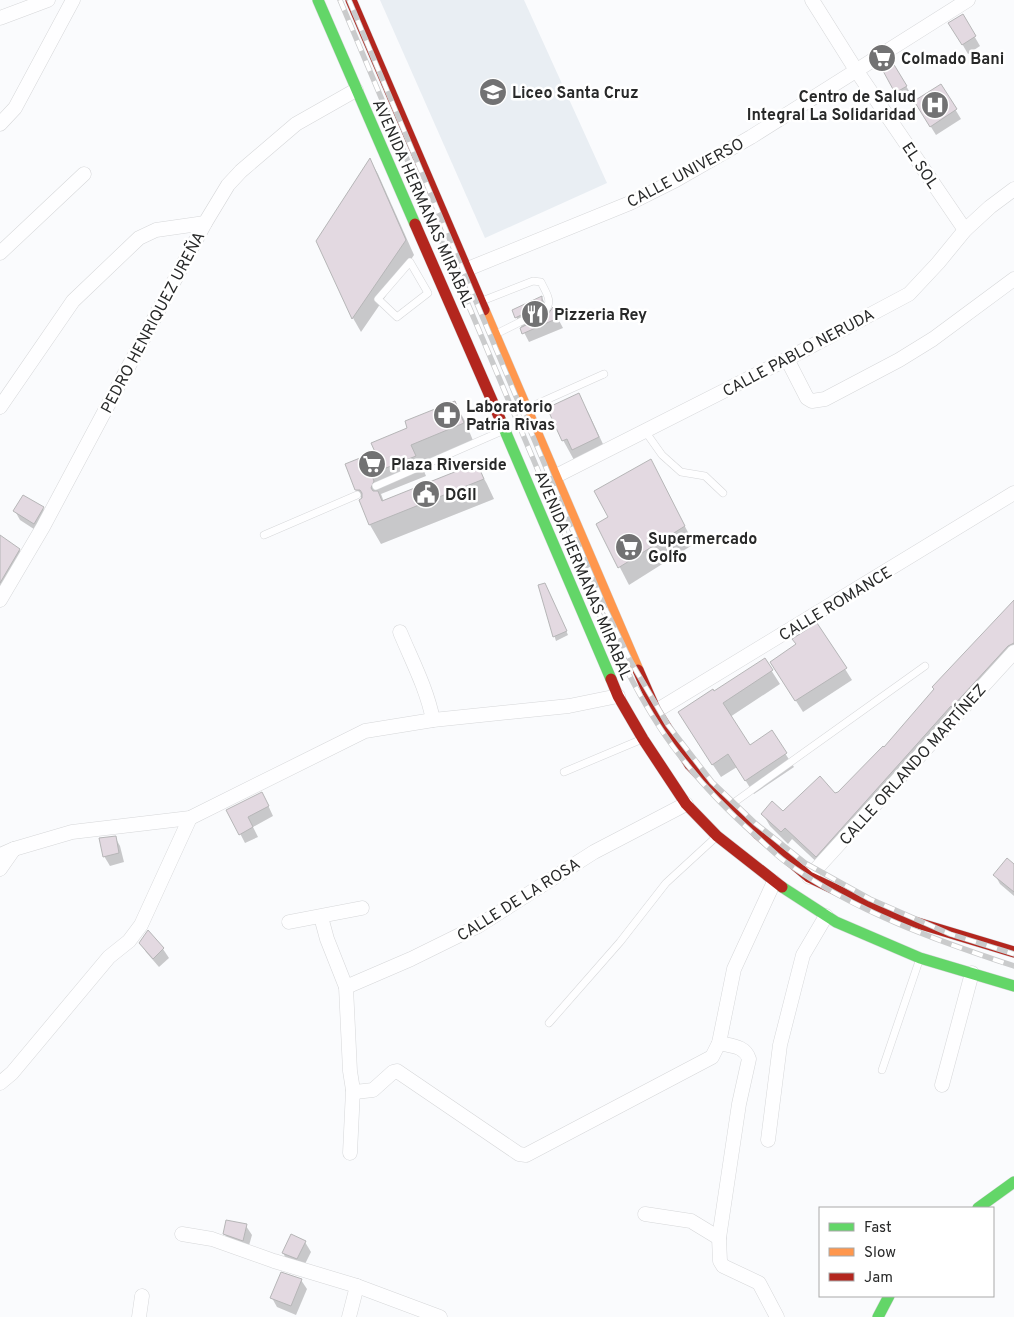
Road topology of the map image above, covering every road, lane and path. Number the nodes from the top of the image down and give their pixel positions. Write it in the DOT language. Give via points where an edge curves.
graph roads {
  1 [pos="48,0"];
  2 [pos="73,0"];
  3 [pos="318,0"];
  4 [pos="351,0"];
  5 [pos="812,0"];
  6 [pos="968,0"];
  7 [pos="0,18"];
  8 [pos="856,70"];
  9 [pos="356,90"];
  10 [pos="0,124"];
  11 [pos="84,174"];
  12 [pos="1014,189"];
  13 [pos="205,223"];
  14 [pos="965,230"];
  15 [pos="0,253"];
  16 [pos="466,270"];
  17 [pos="438,277"];
  18 [pos="1014,279"];
  19 [pos="423,285"];
  20 [pos="479,302"];
  21 [pos="494,335"];
  22 [pos="787,359"];
  23 [pos="604,374"];
  24 [pos="0,407"];
  25 [pos="525,410"];
  26 [pos="505,430"];
  27 [pos="644,431"];
  28 [pos="554,477"];
  29 [pos="376,486"];
  30 [pos="723,493"];
  31 [pos="1014,493"];
  32 [pos="357,495"];
  33 [pos="264,535"];
  34 [pos="0,600"];
  35 [pos="400,632"];
  36 [pos="1014,652"];
  37 [pos="925,666"];
  38 [pos="618,696"];
  39 [pos="656,711"];
  40 [pos="433,720"];
  41 [pos="643,739"];
  42 [pos="564,772"];
  43 [pos="686,804"];
  44 [pos="729,806"];
  45 [pos="190,818"];
  46 [pos="717,836"];
  47 [pos="14,848"];
  48 [pos="0,855"];
  49 [pos="0,869"];
  50 [pos="809,877"];
  51 [pos="774,882"];
  52 [pos="362,908"];
  53 [pos="826,916"];
  54 [pos="321,917"];
  55 [pos="289,922"];
  56 [pos="1014,952"];
  57 [pos="920,958"];
  58 [pos="972,973"];
  59 [pos="1014,986"];
  60 [pos="346,987"];
  61 [pos="549,1023"];
  62 [pos="719,1043"];
  63 [pos="882,1070"];
  64 [pos="0,1083"];
  65 [pos="942,1085"];
  66 [pos="353,1090"];
  67 [pos="768,1140"];
  68 [pos="350,1153"];
  69 [pos="1014,1182"];
  70 [pos="979,1207"];
  71 [pos="645,1214"];
  72 [pos="182,1234"];
  73 [pos="720,1238"];
  74 [pos="357,1286"];
  75 [pos="142,1296"];
  76 [pos="888,1297"];
  77 [pos="436,1316"];
  78 [pos="139,1317"];
  79 [pos="349,1317"];
  80 [pos="777,1317"];
  81 [pos="878,1317"];
  1 -- 7 [label="street"];
  2 -- 10 [label="street" via="15,108"];
  3 -- 9 [label="main road, AVENIDA HERMANAS MIRABAL"];
  4 -- 16 [label="main road, AVENIDA HERMANAS MIRABAL"];
  5 -- 8 [label="street, EL SOL"];
  6 -- 8 [label="street, CALLE UNIVERSO"];
  8 -- 14 [label="street, EL SOL"];
  8 -- 16 [label="street, CALLE UNIVERSO" via="676,180 630,203"];
  9 -- 13 [label="street, PEDRO HENRIQUEZ UREÑA" via="296,124 240,171"];
  9 -- 17 [label="main road, AVENIDA HERMANAS MIRABAL"];
  11 -- 15 [label="street"];
  12 -- 14 [label="street, CALLE PABLO NERUDA"];
  13 -- 24 [label="street" via="156,230 139,238 74,301"];
  13 -- 34 [label="street, PEDRO HENRIQUEZ UREÑA" via="43,527"];
  14 -- 22 [label="street, CALLE PABLO NERUDA" via="909,294"];
  16 -- 20 [label="main road, AVENIDA HERMANAS MIRABAL"];
  17 -- 19 [label="lane"];
  17 -- 26 [label="main road, AVENIDA HERMANAS MIRABAL"];
  18 -- 22 [label="street" via="934,338 826,399 812,401 806,398"];
  19 -- 19 [label="lane" via="428,293 397,317 378,299 410,262"];
  20 -- 21 [label="main road, AVENIDA HERMANAS MIRABAL"];
  20 -- 21 [label="lane" via="533,281 541,282 550,301 548,307"];
  21 -- 25 [label="main road, AVENIDA HERMANAS MIRABAL"];
  22 -- 27 [label="street, CALLE PABLO NERUDA"];
  23 -- 25 [label="lane"];
  25 -- 28 [label="main road, AVENIDA HERMANAS MIRABAL"];
  26 -- 29 [label="lane"];
  26 -- 38 [label="main road, AVENIDA HERMANAS MIRABAL"];
  27 -- 28 [label="street, CALLE PABLO NERUDA"];
  27 -- 30 [label="lane" via="662,455 681,472 705,476"];
  28 -- 39 [label="main road, AVENIDA HERMANAS MIRABAL"];
  31 -- 39 [label="street, CALLE ROMANCE"];
  32 -- 33 [label="lane"];
  35 -- 40 [label="street" via="425,691"];
  36 -- 50 [label="street, CALLE ORLANDO MARTÍNEZ"];
  37 -- 44 [label="lane"];
  38 -- 40 [label="street" via="569,706"];
  38 -- 41 [label="main road, AVENIDA HERMANAS MIRABAL"];
  39 -- 44 [label="main road, AVENIDA HERMANAS MIRABAL" via="690,765"];
  40 -- 45 [label="street" via="364,731"];
  41 -- 42 [label="lane"];
  41 -- 43 [label="main road, AVENIDA HERMANAS MIRABAL"];
  43 -- 46 [label="main road, AVENIDA HERMANAS MIRABAL"];
  43 -- 60 [label="street, CALLE DE LA ROSA" via="594,852 478,926 411,960"];
  44 -- 50 [label="main road, AVENIDA HERMANAS MIRABAL"];
  45 -- 47 [label="street" via="72,832"];
  45 -- 64 [label="street" via="142,925 109,957 12,1073"];
  46 -- 51 [label="main road, AVENIDA HERMANAS MIRABAL"];
  46 -- 61 [label="lane" via="666,883 620,942"];
  47 -- 48 [label="street"];
  47 -- 49 [label="street"];
  50 -- 56 [label="main road, AVENIDA HERMANAS MIRABAL" via="901,918"];
  51 -- 53 [label="main road, AVENIDA HERMANAS MIRABAL"];
  51 -- 62 [label="street" via="734,969"];
  52 -- 54 [label="street"];
  53 -- 57 [label="main road, AVENIDA HERMANAS MIRABAL"];
  53 -- 67 [label="street" via="803,955 791,999 780,1045"];
  54 -- 55 [label="street"];
  54 -- 60 [label="street"];
  57 -- 58 [label="main road, AVENIDA HERMANAS MIRABAL"];
  57 -- 63 [label="lane"];
  58 -- 59 [label="main road, AVENIDA HERMANAS MIRABAL"];
  58 -- 65 [label="street"];
  60 -- 66 [label="street"];
  62 -- 66 [label="street" via="709,1060 524,1156 397,1071 371,1091"];
  62 -- 73 [label="street" via="743,1048 749,1059 739,1104"];
  66 -- 68 [label="street"];
  69 -- 70 [label="main road"];
  71 -- 73 [label="street" via="691,1221"];
  72 -- 74 [label="street" via="212,1239"];
  73 -- 80 [label="street" via="723,1266 759,1282"];
  74 -- 77 [label="street"];
  74 -- 79 [label="street"];
  75 -- 78 [label="street"];
  76 -- 81 [label="main road"];
}
